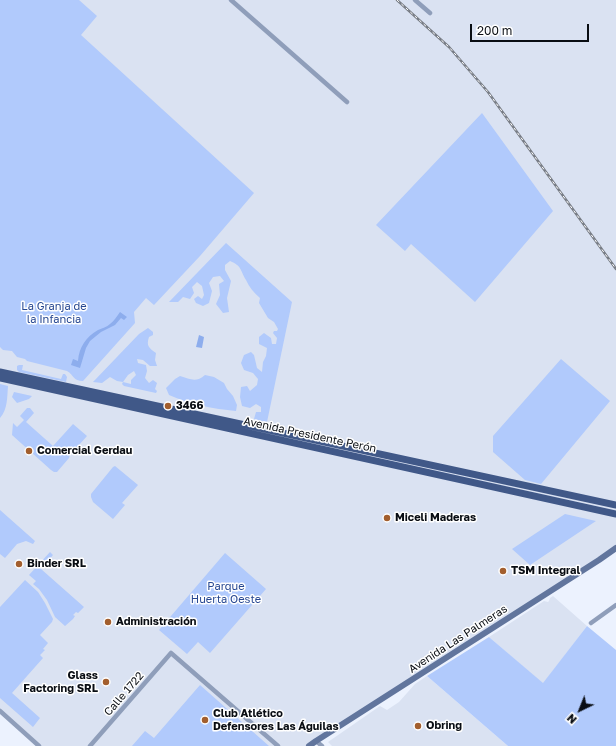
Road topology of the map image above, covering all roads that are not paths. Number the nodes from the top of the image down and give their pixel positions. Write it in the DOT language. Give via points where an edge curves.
graph roads {
  1 [pos="231,0"];
  2 [pos="415,0"];
  3 [pos="430,13"];
  4 [pos="347,102"];
  5 [pos="0,372"];
  6 [pos="0,378"];
  7 [pos="616,505"];
  8 [pos="616,514"];
  9 [pos="616,548"];
  10 [pos="616,605"];
  11 [pos="591,623"];
  12 [pos="0,711"];
  13 [pos="316,741"];
  14 [pos="39,746"];
  15 [pos="90,746"];
  16 [pos="278,746"];
  17 [pos="309,746"];
  18 [pos="322,746"];
  1 -- 4 [label="street"];
  2 -- 3 [label="street"];
  5 -- 7 [label="main road, Avenida Presidente Perón"];
  6 -- 8 [label="main road, Avenida Presidente Perón"];
  9 -- 13 [label="main road, Avenida Las Palmeras"];
  10 -- 11 [label="street"];
  12 -- 14 [label="street"];
  13 -- 17 [label="main road, Avenida Las Palmeras"];
  13 -- 18 [label="street"];
  15 -- 16 [label="street, Calle 1722" via="171,653"];
}
